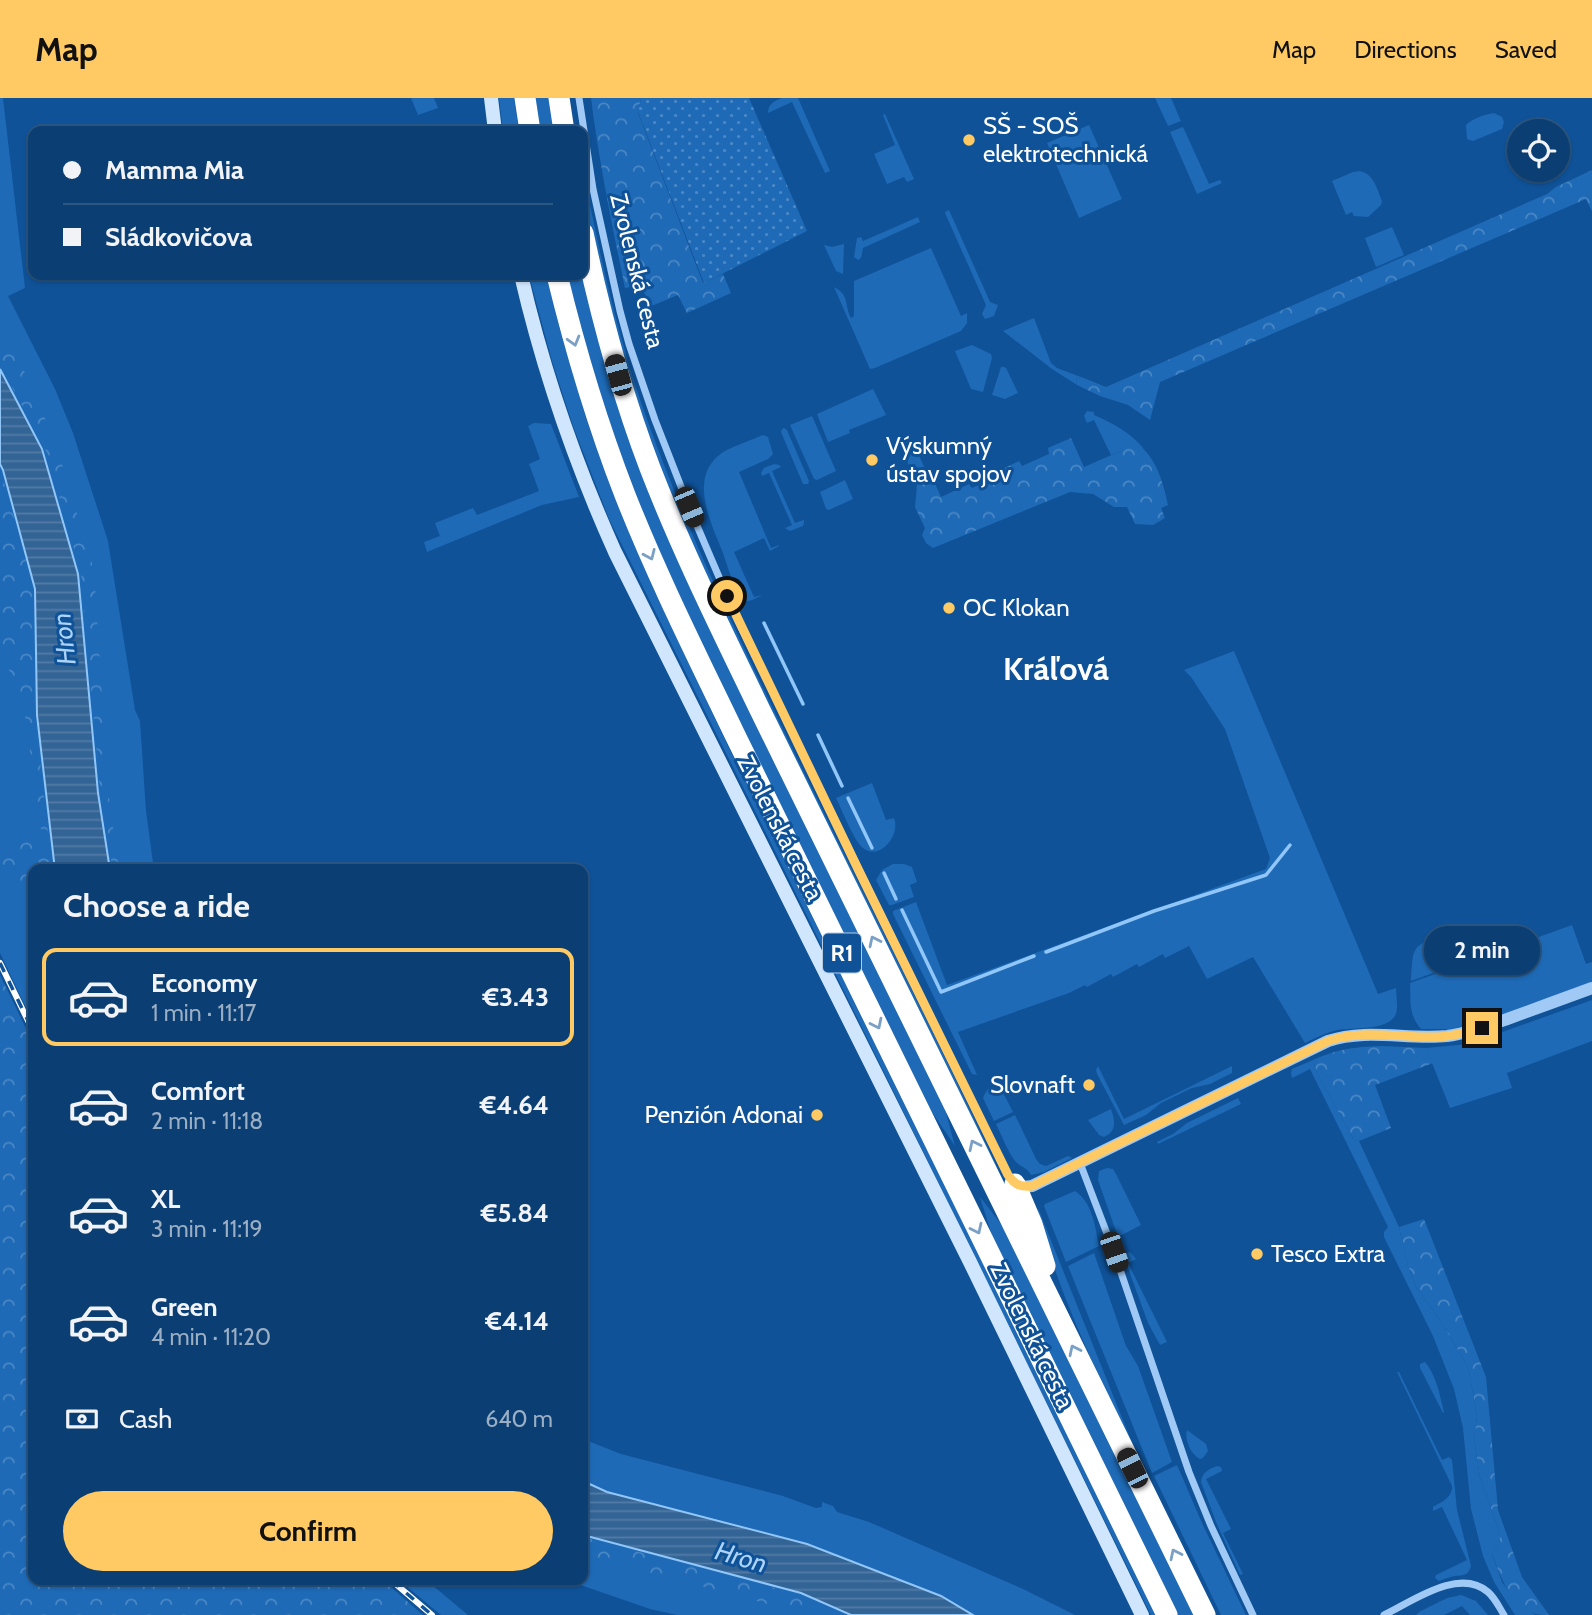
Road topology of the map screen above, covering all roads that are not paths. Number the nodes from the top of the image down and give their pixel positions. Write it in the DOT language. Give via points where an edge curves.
graph roads {
  1 [pos="491,98"];
  2 [pos="525,98"];
  3 [pos="559,98"];
  4 [pos="579,98"];
  5 [pos="494,126"];
  6 [pos="529,126"];
  7 [pos="563,126"];
  8 [pos="583,126"];
  9 [pos="588,156"];
  10 [pos="588,255"];
  11 [pos="522,280"];
  12 [pos="558,280"];
  13 [pos="1592,988"];
  14 [pos="1080,1163"];
  15 [pos="1023,1185"];
  16 [pos="1048,1296"];
  17 [pos="1142,1615"];
  18 [pos="1167,1615"];
  19 [pos="1205,1615"];
  20 [pos="1253,1615"];
  21 [pos="1384,1615"];
  22 [pos="1504,1615"];
  1 -- 5 [label="main road"];
  2 -- 6 [label="highway"];
  3 -- 7 [label="highway"];
  4 -- 8 [label="street, Zvolenská cesta"];
  9 -- 15 [label="street, Zvolenská cesta" via="629,344 689,507 737,619 1008,1175"];
  16 -- 10 [label="highway, R1, one-way" via="693,570 651,471 618,375"];
  11 -- 17 [label="main road, Zvolenská cesta" via="559,410 615,552"];
  12 -- 18 [label="highway, R1, one-way" via="594,407 666,591"];
  13 -- 14 [label="street" via="1461,1033 1338,1038"];
  14 -- 15 [label="street"];
  14 -- 20 [label="street" via="1189,1472"];
  15 -- 16 [label="highway" via="1050,1281"];
  19 -- 16 [label="highway, R1, one-way"];
  21 -- 22 [label="street" via="1459,1582 1480,1586"];
}
